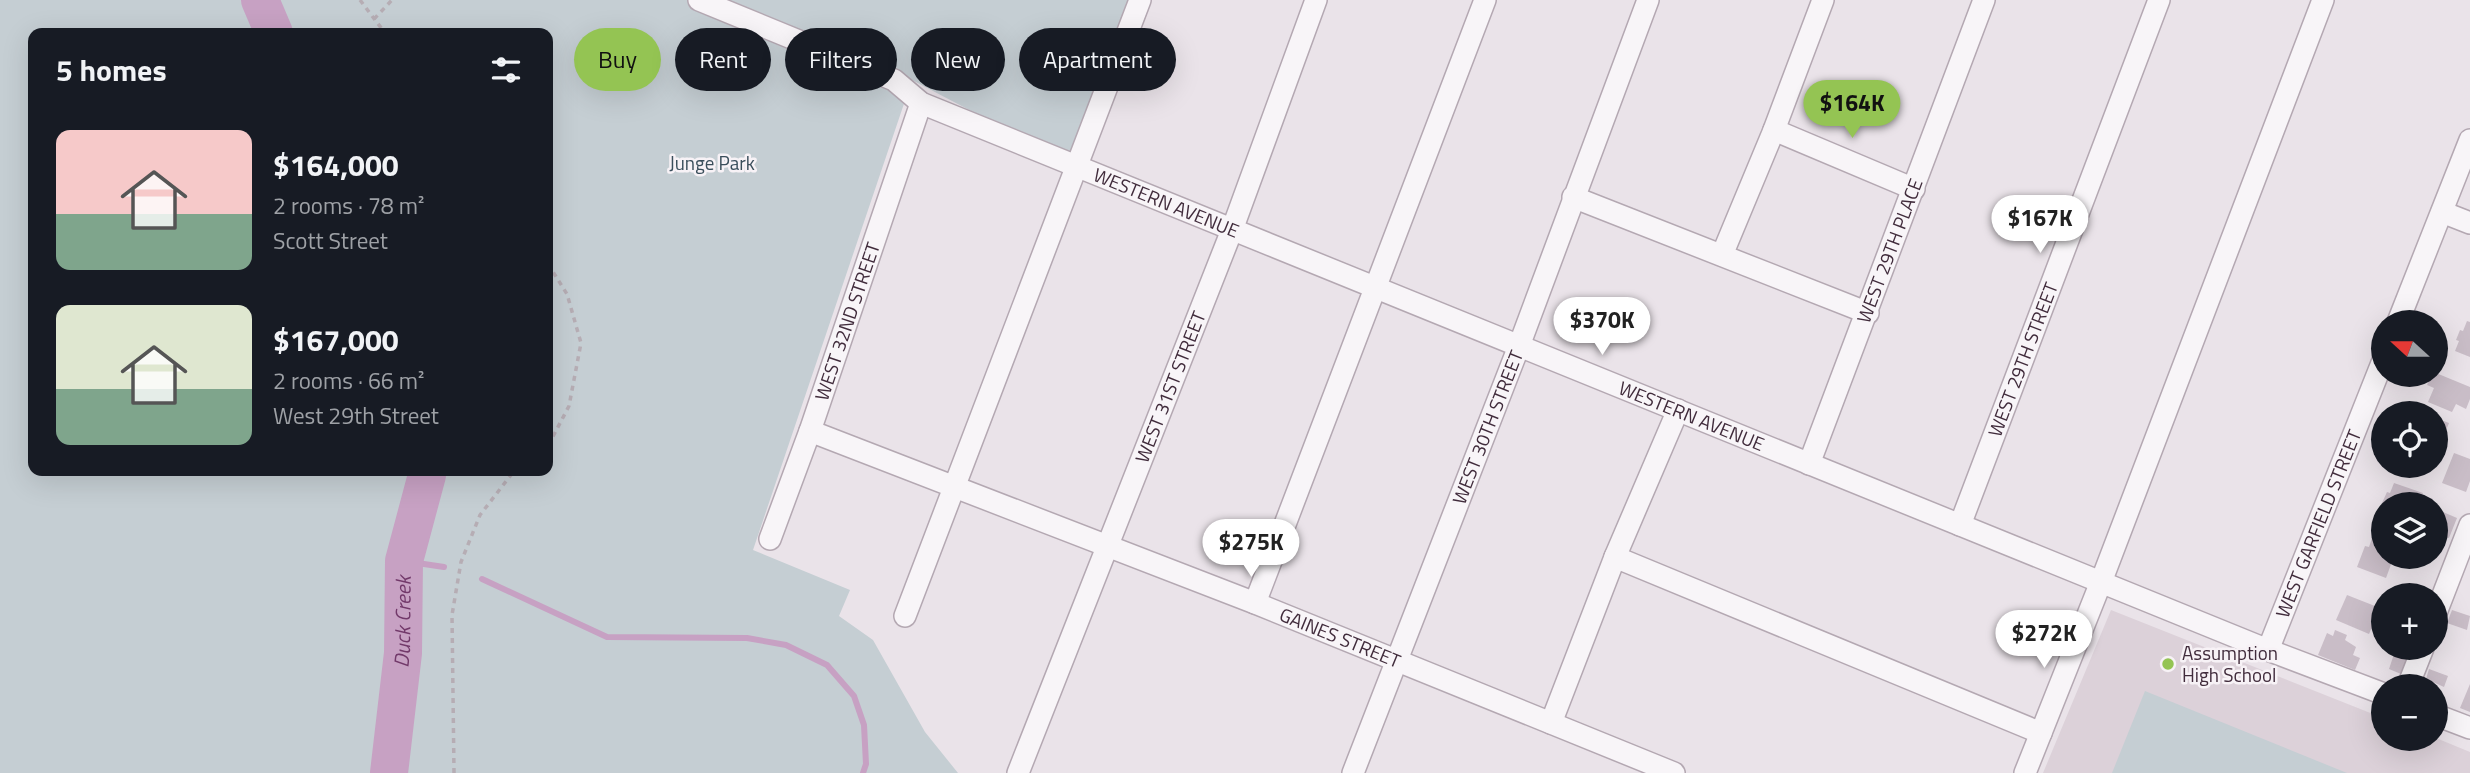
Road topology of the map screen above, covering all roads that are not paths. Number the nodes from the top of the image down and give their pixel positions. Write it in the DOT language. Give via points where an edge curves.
graph roads {
  1 [pos="699,0"];
  2 [pos="1140,0"];
  3 [pos="1316,0"];
  4 [pos="1485,0"];
  5 [pos="1648,0"];
  6 [pos="1823,0"];
  7 [pos="1984,0"];
  8 [pos="2159,0"];
  9 [pos="2323,0"];
  10 [pos="921,103"];
  11 [pos="1774,130"];
  12 [pos="2470,140"];
  13 [pos="1076,166"];
  14 [pos="1914,189"];
  15 [pos="1573,197"];
  16 [pos="2442,212"];
  17 [pos="2470,223"];
  18 [pos="1232,230"];
  19 [pos="1722,255"];
  20 [pos="1376,288"];
  21 [pos="2403,310"];
  22 [pos="1868,313"];
  23 [pos="1518,346"];
  24 [pos="2372,387"];
  25 [pos="1678,410"];
  26 [pos="810,431"];
  27 [pos="1810,464"];
  28 [pos="956,487"];
  29 [pos="1960,525"];
  30 [pos="2470,525"];
  31 [pos="770,538"];
  32 [pos="1108,545"];
  33 [pos="1615,556"];
  34 [pos="2101,582"];
  35 [pos="2448,583"];
  36 [pos="1255,603"];
  37 [pos="905,617"];
  38 [pos="2268,650"];
  39 [pos="1396,660"];
  40 [pos="2371,689"];
  41 [pos="2448,720"];
  42 [pos="1550,723"];
  43 [pos="2470,728"];
  44 [pos="2041,733"];
  45 [pos="1018,773"];
  46 [pos="1353,773"];
  47 [pos="1674,773"];
  48 [pos="2025,773"];
  1 -- 10 [label="street, WESTERN AVENUE" via="894,80"];
  2 -- 13 [label="street"];
  3 -- 18 [label="street, WEST 31ST STREET"];
  4 -- 20 [label="street"];
  5 -- 15 [label="street, WEST 30TH STREET"];
  6 -- 11 [label="street"];
  7 -- 14 [label="street, WEST 29TH PLACE"];
  8 -- 29 [label="street, WEST 29TH STREET"];
  9 -- 34 [label="street"];
  10 -- 13 [label="street, WESTERN AVENUE"];
  10 -- 26 [label="street, WEST 32ND STREET"];
  11 -- 14 [label="street"];
  11 -- 19 [label="street"];
  12 -- 16 [label="street"];
  13 -- 18 [label="street, WESTERN AVENUE"];
  13 -- 28 [label="street"];
  14 -- 22 [label="street, WEST 29TH PLACE"];
  15 -- 19 [label="street"];
  15 -- 23 [label="street, WEST 30TH STREET"];
  16 -- 17 [label="street"];
  16 -- 21 [label="street"];
  18 -- 20 [label="street, WESTERN AVENUE"];
  18 -- 32 [label="street, WEST 31ST STREET"];
  19 -- 22 [label="street"];
  20 -- 23 [label="street, WESTERN AVENUE"];
  20 -- 36 [label="street"];
  22 -- 27 [label="street, WEST 29TH PLACE"];
  23 -- 25 [label="street, WESTERN AVENUE"];
  23 -- 39 [label="street, WEST 30TH STREET"];
  24 -- 38 [label="street, WEST GARFIELD STREET"];
  25 -- 27 [label="street, WESTERN AVENUE"];
  25 -- 33 [label="street"];
  26 -- 28 [label="street, GAINES STREET"];
  26 -- 31 [label="street, WEST 32ND STREET"];
  27 -- 29 [label="street, WESTERN AVENUE"];
  28 -- 32 [label="street, GAINES STREET"];
  28 -- 37 [label="street"];
  29 -- 34 [label="street, WESTERN AVENUE"];
  30 -- 35 [label="street"];
  32 -- 36 [label="street, GAINES STREET"];
  32 -- 45 [label="street, WEST 31ST STREET"];
  33 -- 42 [label="street"];
  33 -- 44 [label="street"];
  34 -- 38 [label="street, WESTERN AVENUE"];
  34 -- 44 [label="street"];
  36 -- 39 [label="street, GAINES STREET"];
  38 -- 40 [label="street, WESTERN AVENUE"];
  39 -- 42 [label="street, GAINES STREET"];
  39 -- 46 [label="street, WEST 30TH STREET"];
  41 -- 43 [label="street"];
  42 -- 47 [label="street, GAINES STREET"];
  44 -- 48 [label="street"];
}
